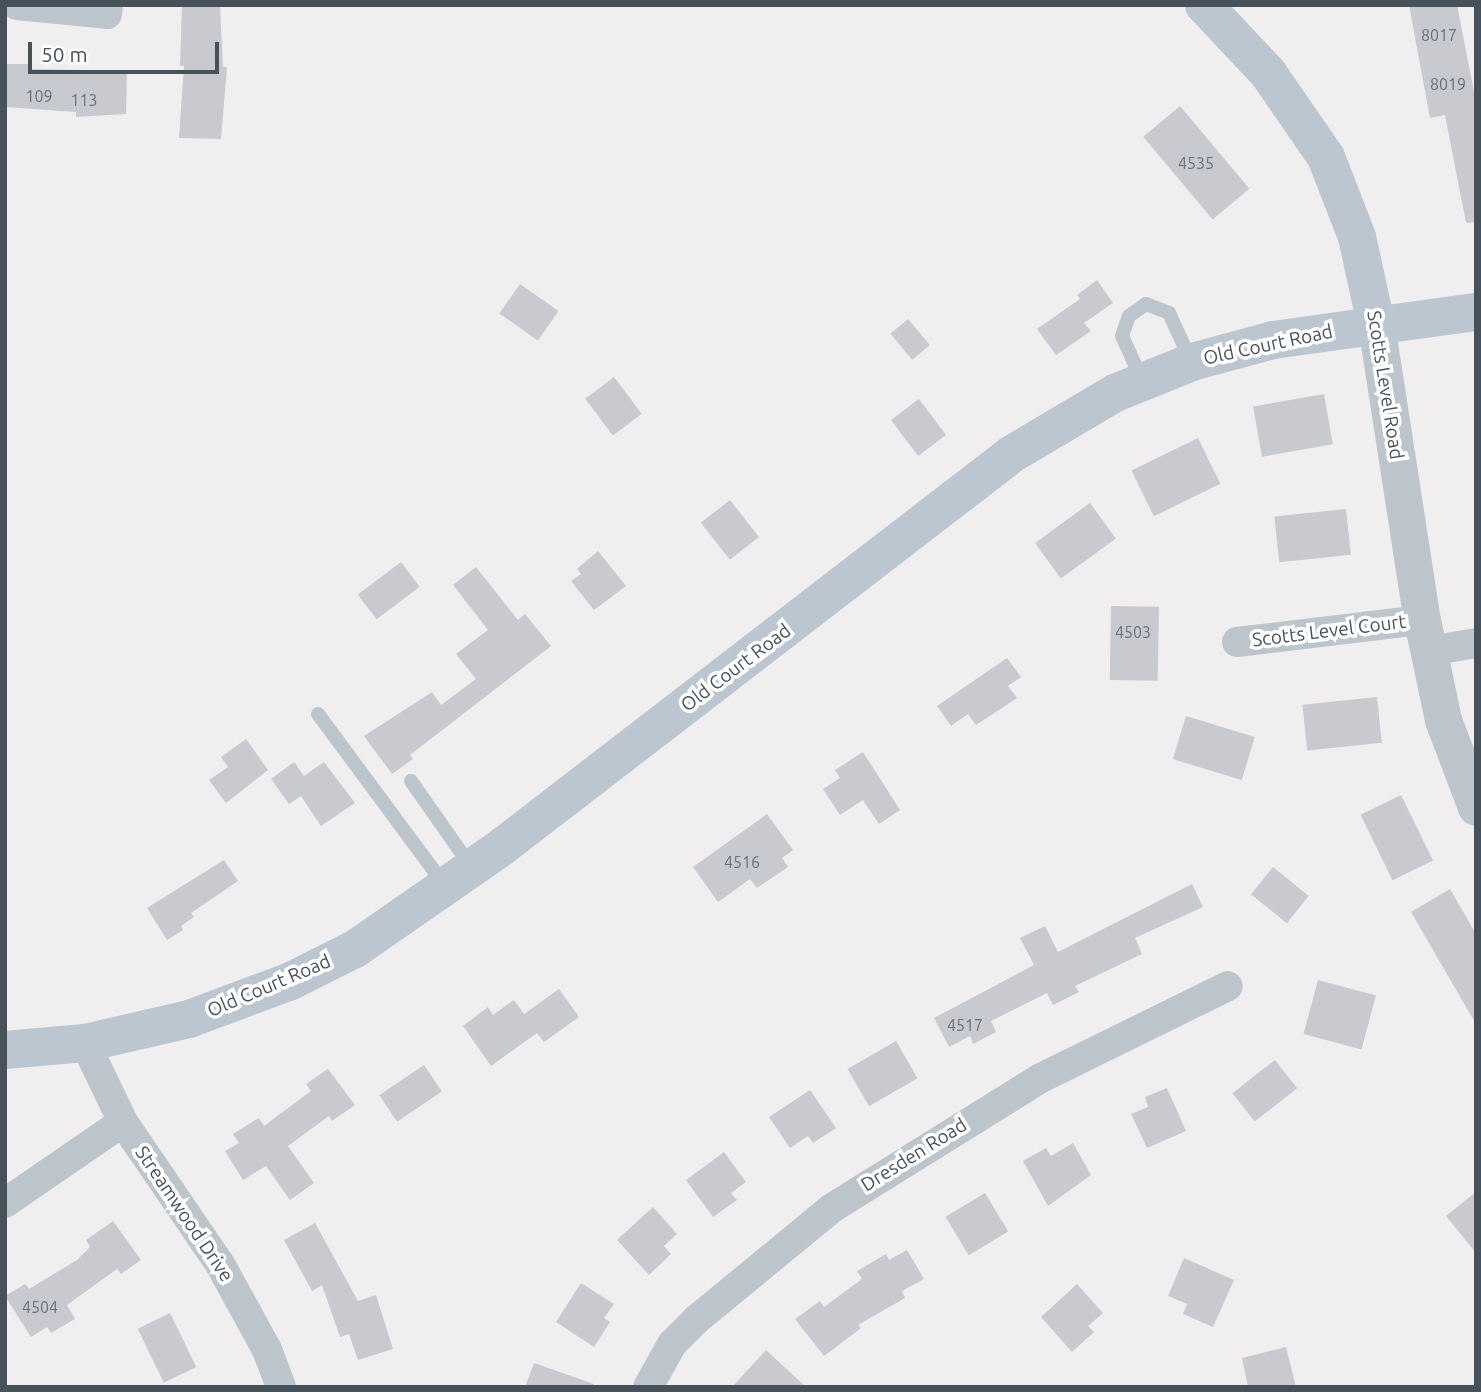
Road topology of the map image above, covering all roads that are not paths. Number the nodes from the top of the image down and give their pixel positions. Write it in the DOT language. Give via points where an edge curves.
graph roads {
  1 [pos="17,5"];
  2 [pos="108,5"];
  3 [pos="1204,5"];
  4 [pos="1476,313"];
  5 [pos="1376,324"];
  6 [pos="1192,362"];
  7 [pos="1143,382"];
  8 [pos="1425,636"];
  9 [pos="1237,642"];
  10 [pos="1476,643"];
  11 [pos="318,714"];
  12 [pos="411,781"];
  13 [pos="1476,807"];
  14 [pos="460,879"];
  15 [pos="1228,986"];
  16 [pos="85,1043"];
  17 [pos="5,1050"];
  18 [pos="123,1122"];
  19 [pos="5,1203"];
  20 [pos="281,1387"];
  21 [pos="648,1387"];
  1 -- 2 [label="street" via="107,14"];
  3 -- 5 [label="main road, Scotts Level Road" via="1268,73 1326,157 1357,237"];
  4 -- 5 [label="main road, Old Court Road"];
  5 -- 6 [label="main road, Old Court Road" via="1273,340"];
  5 -- 8 [label="street, Scotts Level Road"];
  6 -- 7 [label="main road, Old Court Road"];
  6 -- 7 [label="lane" via="1169,313 1146,304 1129,316 1122,336"];
  7 -- 14 [label="main road, Old Court Road" via="1061,422 1012,454"];
  8 -- 9 [label="street, Scotts Level Court"];
  8 -- 10 [label="street, Scotts Level Court"];
  8 -- 13 [label="street, Scotts Level Road" via="1443,720"];
  11 -- 14 [label="lane"];
  12 -- 14 [label="lane"];
  14 -- 16 [label="main road, Old Court Road" via="355,949 290,981 189,1018"];
  15 -- 21 [label="street, Dresden Road" via="1041,1078 832,1208 696,1319 672,1344"];
  16 -- 17 [label="main road, Old Court Road"];
  16 -- 18 [label="street, Streamwood Drive"];
  18 -- 19 [label="street"];
  18 -- 20 [label="street, Streamwood Drive" via="220,1264 267,1350"];
}
